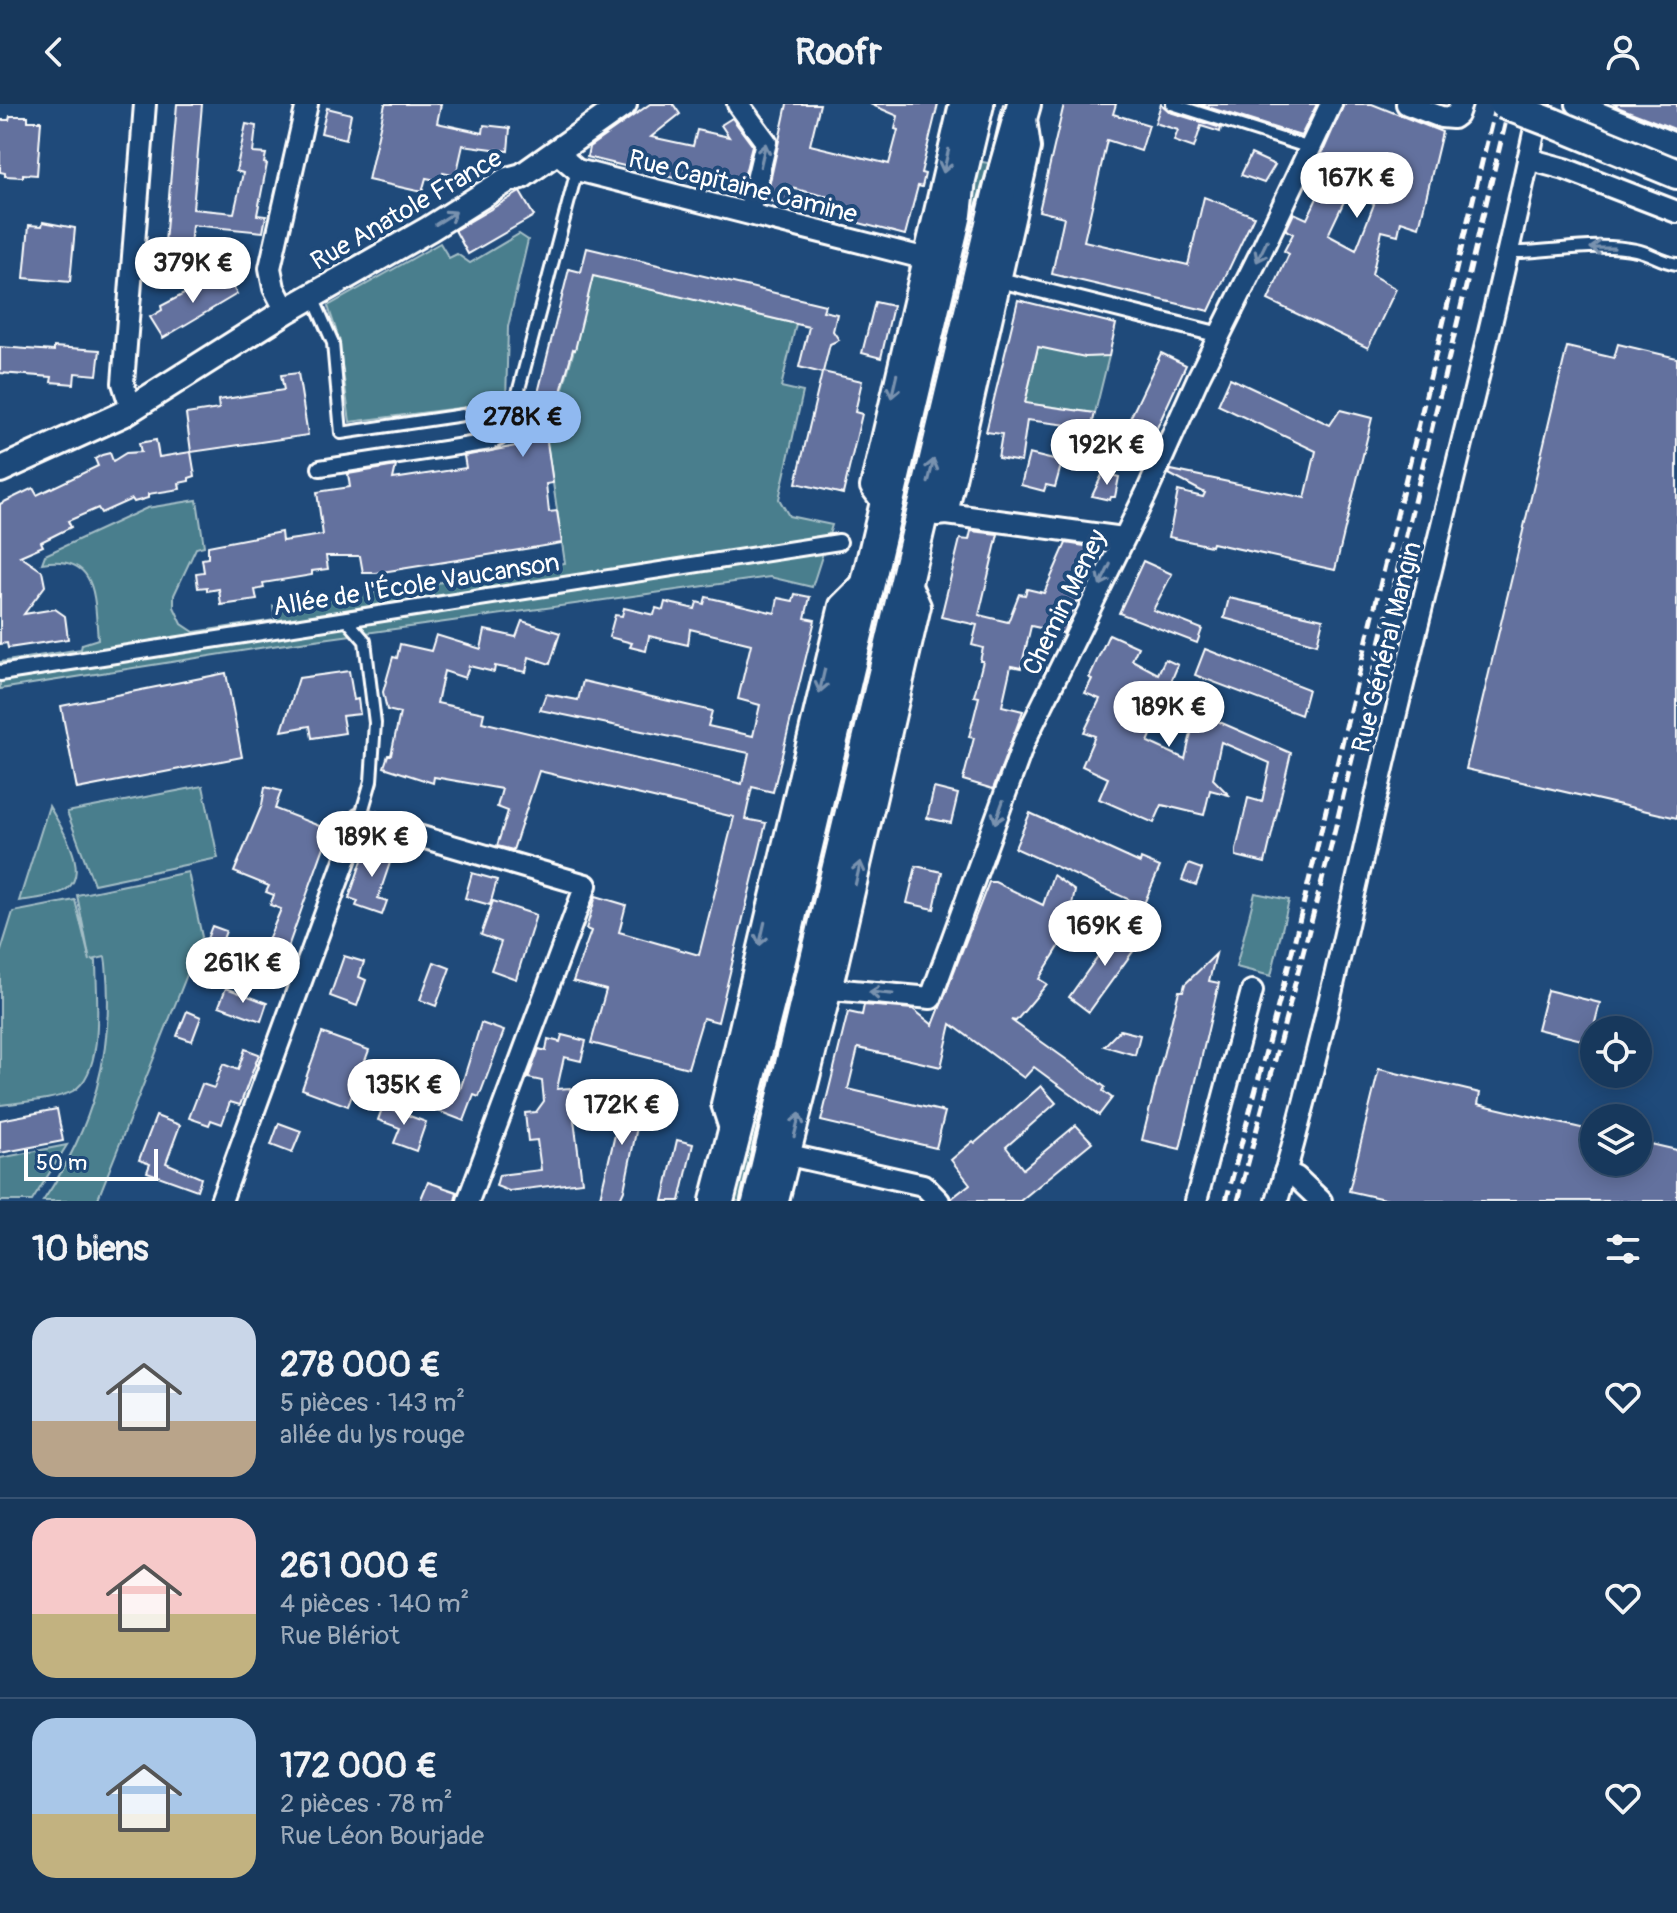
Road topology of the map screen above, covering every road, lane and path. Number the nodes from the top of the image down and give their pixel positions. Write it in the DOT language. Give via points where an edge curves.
graph roads {
  1 [pos="145,104"];
  2 [pos="307,104"];
  3 [pos="624,104"];
  4 [pos="738,104"];
  5 [pos="960,104"];
  6 [pos="977,104"];
  7 [pos="1172,104"];
  8 [pos="1331,104"];
  9 [pos="1407,104"];
  10 [pos="1461,104"];
  11 [pos="1503,104"];
  12 [pos="1577,104"];
  13 [pos="1024,105"];
  14 [pos="1546,113"];
  15 [pos="1677,145"];
  16 [pos="1310,148"];
  17 [pos="556,152"];
  18 [pos="1528,159"];
  19 [pos="577,170"];
  20 [pos="1677,174"];
  21 [pos="1677,212"];
  22 [pos="749,213"];
  23 [pos="1509,252"];
  24 [pos="923,258"];
  25 [pos="1677,264"];
  26 [pos="1000,280"];
  27 [pos="312,295"];
  28 [pos="286,311"];
  29 [pos="1220,335"];
  30 [pos="131,408"];
  31 [pos="514,408"];
  32 [pos="497,410"];
  33 [pos="320,468"];
  34 [pos="0,470"];
  35 [pos="885,506"];
  36 [pos="934,515"];
  37 [pos="1123,538"];
  38 [pos="839,542"];
  39 [pos="906,574"];
  40 [pos="346,619"];
  41 [pos="0,673"];
  42 [pos="360,819"];
  43 [pos="831,989"];
  44 [pos="1252,991"];
  45 [pos="789,1155"];
  46 [pos="1285,1172"];
  47 [pos="221,1201"];
  48 [pos="468,1201"];
  49 [pos="717,1201"];
  50 [pos="758,1201"];
  51 [pos="778,1201"];
  52 [pos="939,1201"];
  53 [pos="1196,1201"];
  54 [pos="1277,1201"];
  55 [pos="1321,1201"];
  1 -- 30 [label="street" via="123,383"];
  2 -- 28 [label="street" via="270,268"];
  3 -- 17 [label="street, Rue Anatole France"];
  22 -- 4 [label="street, one-way" via="766,142"];
  5 -- 24 [label="street, one-way"];
  6 -- 35 [label="main road"];
  7 -- 16 [label="lane"];
  8 -- 16 [label="street, Chemin Meney"];
  9 -- 10 [label="street" via="1453,118"];
  11 -- 14 [label="main road, bridge"];
  12 -- 15 [label="street"];
  13 -- 26 [label="street" via="1030,148"];
  36 -- 13 [label="main road, one-way" via="992,216"];
  14 -- 18 [label="street, Rue Général Mangin"];
  14 -- 20 [label="main road"];
  16 -- 29 [label="street, Chemin Meney, one-way"];
  17 -- 19 [label="street, Rue Capitaine Camine"];
  27 -- 17 [label="street, Rue Anatole France, one-way"];
  18 -- 21 [label="street"];
  18 -- 23 [label="street, Rue Général Mangin"];
  19 -- 22 [label="street, Rue Capitaine Camine"];
  19 -- 31 [label="lane"];
  22 -- 24 [label="street, Rue Capitaine Camine"];
  25 -- 23 [label="lane, one-way" via="1638,250 1605,247"];
  23 -- 46 [label="street, Rue Général Mangin" via="1330,1006"];
  24 -- 35 [label="street, one-way" via="871,487"];
  26 -- 29 [label="street"];
  26 -- 36 [label="street"];
  27 -- 28 [label="street, Rue Anatole France"];
  27 -- 32 [label="lane" via="333,343 341,433"];
  28 -- 30 [label="street, Rue Anatole France"];
  29 -- 37 [label="street, Chemin Meney"];
  30 -- 34 [label="street, Rue Anatole France"];
  31 -- 33 [label="street" via="500,437 490,442"];
  35 -- 49 [label="main road, one-way"];
  36 -- 37 [label="street"];
  36 -- 39 [label="main road"];
  37 -- 43 [label="street, Chemin Meney, one-way" via="1024,742 931,998"];
  38 -- 40 [label="street, Allée de l'École Vaucanson"];
  43 -- 39 [label="street, one-way" via="920,606"];
  39 -- 50 [label="main road"];
  40 -- 41 [label="street, Allée de l'École Vaucanson"];
  40 -- 42 [label="lane" via="365,641 375,723 371,781"];
  42 -- 47 [label="street"];
  42 -- 48 [label="street" via="586,885"];
  45 -- 43 [label="street, one-way"];
  44 -- 53 [label="street"];
  45 -- 51 [label="street"];
  45 -- 52 [label="street" via="923,1185"];
  46 -- 54 [label="street, Rue Général Mangin"];
  46 -- 55 [label="street"];
}
